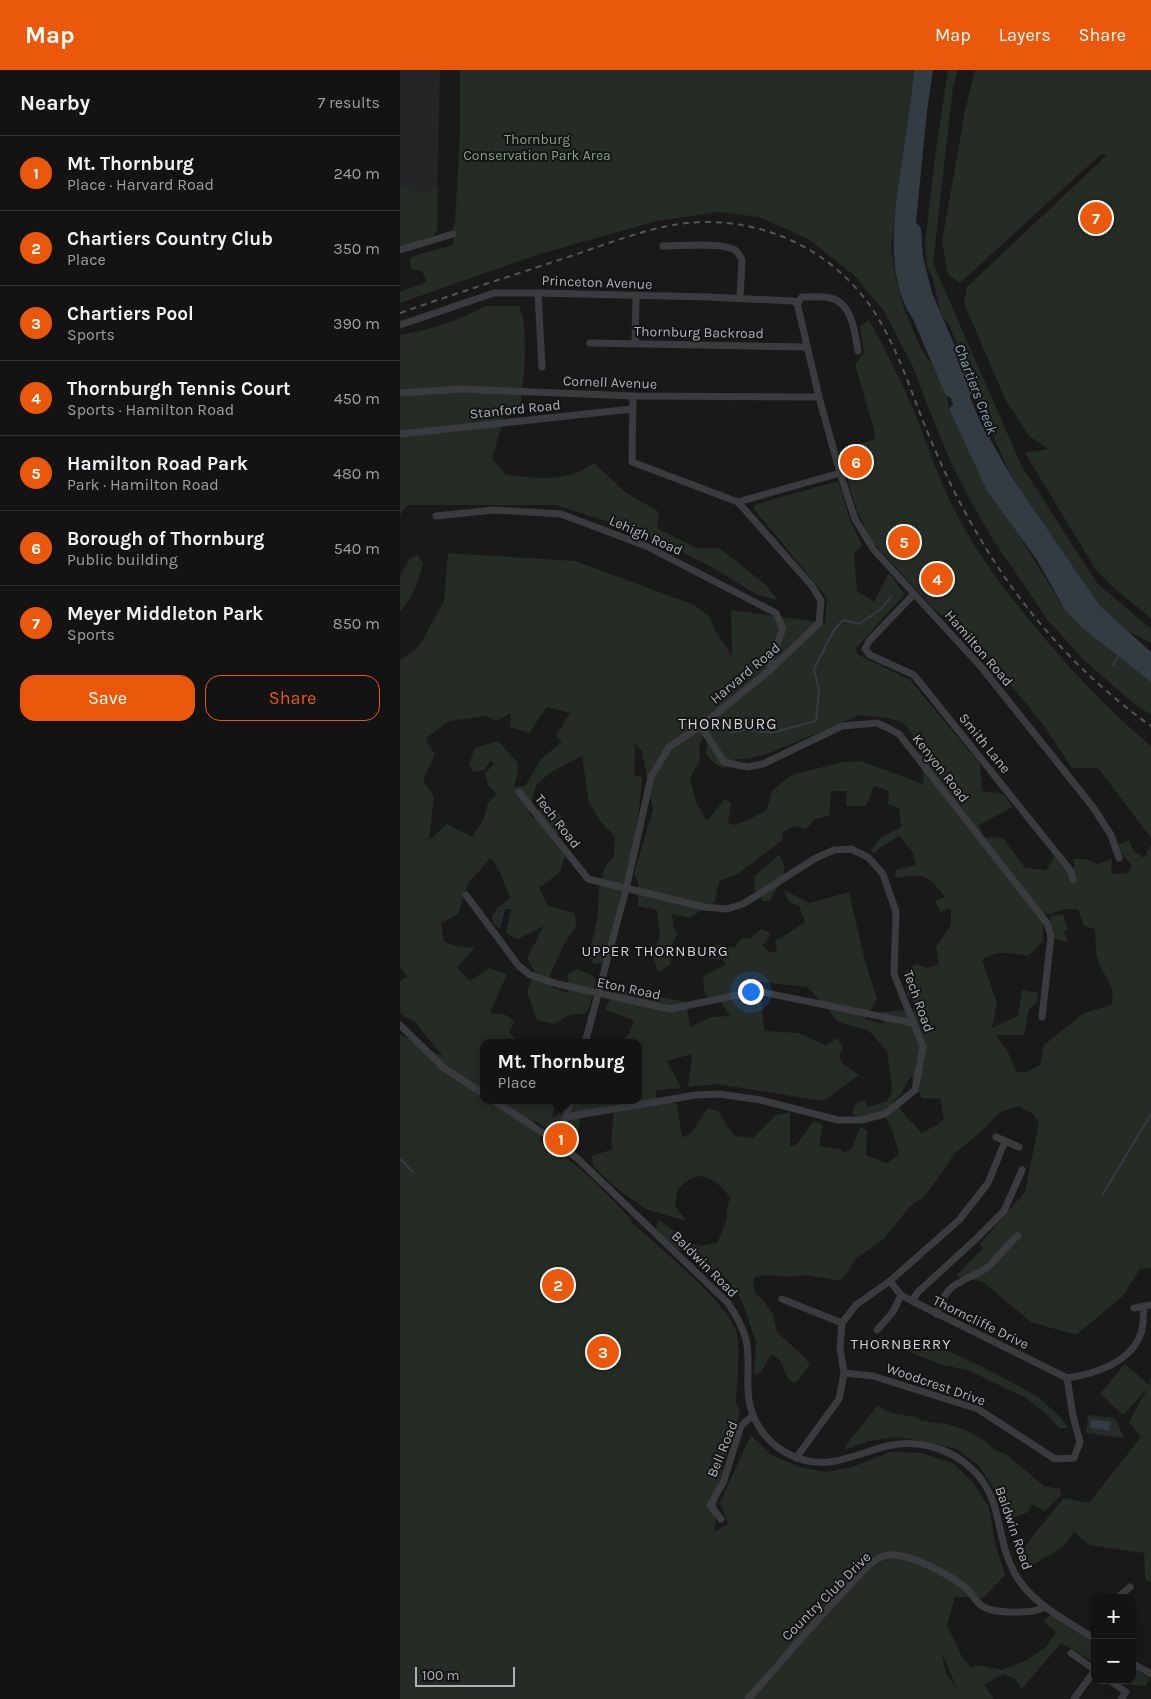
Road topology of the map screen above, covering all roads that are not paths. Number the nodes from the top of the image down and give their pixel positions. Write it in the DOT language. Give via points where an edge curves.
graph roads {
  1 [pos="453,234"];
  2 [pos="663,246"];
  3 [pos="400,250"];
  4 [pos="538,293"];
  5 [pos="636,296"];
  6 [pos="740,298"];
  7 [pos="798,303"];
  8 [pos="400,325"];
  9 [pos="590,343"];
  10 [pos="635,343"];
  11 [pos="807,347"];
  12 [pos="858,350"];
  13 [pos="542,367"];
  14 [pos="400,394"];
  15 [pos="633,396"];
  16 [pos="819,397"];
  17 [pos="632,409"];
  18 [pos="400,434"];
  19 [pos="840,473"];
  20 [pos="738,502"];
  21 [pos="436,516"];
  22 [pos="914,594"];
  23 [pos="770,670"];
  24 [pos="701,726"];
  25 [pos="519,792"];
  26 [pos="1119,858"];
  27 [pos="1073,880"];
  28 [pos="626,889"];
  29 [pos="466,895"];
  30 [pos="598,994"];
  31 [pos="1042,1017"];
  32 [pos="913,1023"];
  33 [pos="400,1025"];
  34 [pos="586,1039"];
  35 [pos="480,1091"];
  36 [pos="499,1104"];
  37 [pos="569,1104"];
  38 [pos="640,1104"];
  39 [pos="642,1104"];
  40 [pos="566,1116"];
  41 [pos="996,1138"];
  42 [pos="555,1141"];
  43 [pos="1005,1141"];
  44 [pos="1019,1147"];
  45 [pos="1022,1170"];
  46 [pos="1018,1236"];
  47 [pos="890,1280"];
  48 [pos="901,1295"];
  49 [pos="782,1299"];
  50 [pos="912,1301"];
  51 [pos="1148,1305"];
  52 [pos="1134,1308"];
  53 [pos="936,1314"];
  54 [pos="842,1323"];
  55 [pos="877,1330"];
  56 [pos="844,1373"];
  57 [pos="1067,1378"];
  58 [pos="753,1415"];
  59 [pos="796,1458"];
  60 [pos="721,1519"];
  61 [pos="1130,1586"];
  62 [pos="1121,1594"];
  63 [pos="1045,1607"];
  64 [pos="1091,1636"];
  65 [pos="1071,1653"];
  66 [pos="1136,1665"];
  67 [pos="1091,1667"];
  68 [pos="1151,1674"];
  69 [pos="1091,1676"];
  70 [pos="1115,1684"];
  71 [pos="748,1699"];
  72 [pos="1074,1699"];
  73 [pos="1121,1699"];
  1 -- 3 [label="street"];
  2 -- 6 [label="street" via="714,246 736,250 742,260"];
  4 -- 5 [label="street, Princeton Avenue"];
  4 -- 8 [label="street, Princeton Avenue" via="494,293"];
  4 -- 13 [label="street"];
  5 -- 6 [label="street, Princeton Avenue"];
  5 -- 10 [label="street"];
  6 -- 7 [label="street, Princeton Avenue"];
  7 -- 11 [label="street, Hamilton Road"];
  7 -- 12 [label="street, Princeton Avenue" via="802,298 840,301 853,323"];
  9 -- 10 [label="street, Thornburg Backroad"];
  10 -- 11 [label="street, Thornburg Backroad"];
  11 -- 16 [label="street, Hamilton Road"];
  14 -- 15 [label="street, Cornell Avenue" via="460,389"];
  15 -- 16 [label="street, Cornell Avenue"];
  15 -- 17 [label="street"];
  16 -- 19 [label="street, Hamilton Road"];
  17 -- 18 [label="street, Stanford Road"];
  17 -- 20 [label="street, Harvard Road" via="632,462"];
  19 -- 20 [label="street"];
  19 -- 22 [label="street, Hamilton Road" via="856,519 874,550"];
  20 -- 23 [label="street, Harvard Road" via="812,586 821,601 820,623"];
  21 -- 23 [label="street, Lehigh Road" via="494,510 561,514 646,546 776,613 783,629"];
  22 -- 26 [label="street, Hamilton Road" via="982,668 1093,807 1111,835"];
  22 -- 27 [label="street, Smith Lane" via="869,641 865,649 867,653 914,675 1071,871"];
  23 -- 24 [label="street, Harvard Road"];
  24 -- 28 [label="street, Harvard Road" via="669,746 651,777"];
  24 -- 31 [label="street, Kenyon Road" via="724,762 747,768 763,764 842,726 876,723 899,734 1047,923 1051,936"];
  25 -- 28 [label="street, Tech Road" via="588,879"];
  28 -- 30 [label="street, Harvard Road"];
  28 -- 32 [label="street, Tech Road" via="704,908 727,909 743,904 816,858 834,850 851,849 868,857 883,874 896,912 894,974"];
  29 -- 30 [label="street, Eton Road" via="518,965 530,975"];
  30 -- 32 [label="street, Eton Road" via="670,1009 757,991"];
  30 -- 34 [label="street, Harvard Road"];
  32 -- 39 [label="street, Tech Road" via="923,1048 916,1090 885,1114 862,1120 838,1120 761,1100 719,1094"];
  33 -- 35 [label="street" via="444,1068"];
  36 -- 42 [label="street, Baldwin Road"];
  37 -- 40 [label="street"];
  38 -- 40 [label="street, Tech Road"];
  40 -- 42 [label="street"];
  41 -- 43 [label="street"];
  42 -- 58 [label="street, Baldwin Road" via="578,1158 728,1303 746,1340 748,1391"];
  43 -- 44 [label="street"];
  43 -- 47 [label="street" via="988,1183 959,1220"];
  45 -- 50 [label="street" via="1004,1211"];
  46 -- 53 [label="street" via="984,1271 952,1287"];
  47 -- 48 [label="street, Thorncliffe Drive"];
  47 -- 54 [label="street" via="856,1306"];
  48 -- 50 [label="street, Thorncliffe Drive"];
  48 -- 55 [label="street" via="893,1312"];
  49 -- 54 [label="street"];
  50 -- 53 [label="street, Thorncliffe Drive"];
  51 -- 52 [label="street"];
  51 -- 57 [label="street" via="1141,1333 1132,1351 1102,1370"];
  53 -- 57 [label="street, Thorncliffe Drive"];
  54 -- 56 [label="street" via="840,1348"];
  56 -- 57 [label="street, Woodcrest Drive" via="873,1376 978,1409 1054,1459 1074,1458 1080,1442"];
  56 -- 59 [label="street" via="839,1399"];
  58 -- 59 [label="street, Baldwin Road" via="766,1437"];
  58 -- 60 [label="street, Bell Road" via="742,1426 723,1483 710,1504"];
  59 -- 63 [label="street, Baldwin Road" via="840,1461 888,1446 915,1444 952,1454 972,1469 988,1489 1014,1573"];
  61 -- 62 [label="street"];
  63 -- 64 [label="street, Baldwin Road"];
  63 -- 71 [label="street, Country Club Drive" via="1027,1612 992,1610 945,1574 901,1555 884,1555 867,1567 823,1613"];
  65 -- 67 [label="street"];
  66 -- 68 [label="street"];
  69 -- 72 [label="street"];
  70 -- 73 [label="street" via="1126,1692"];
}
